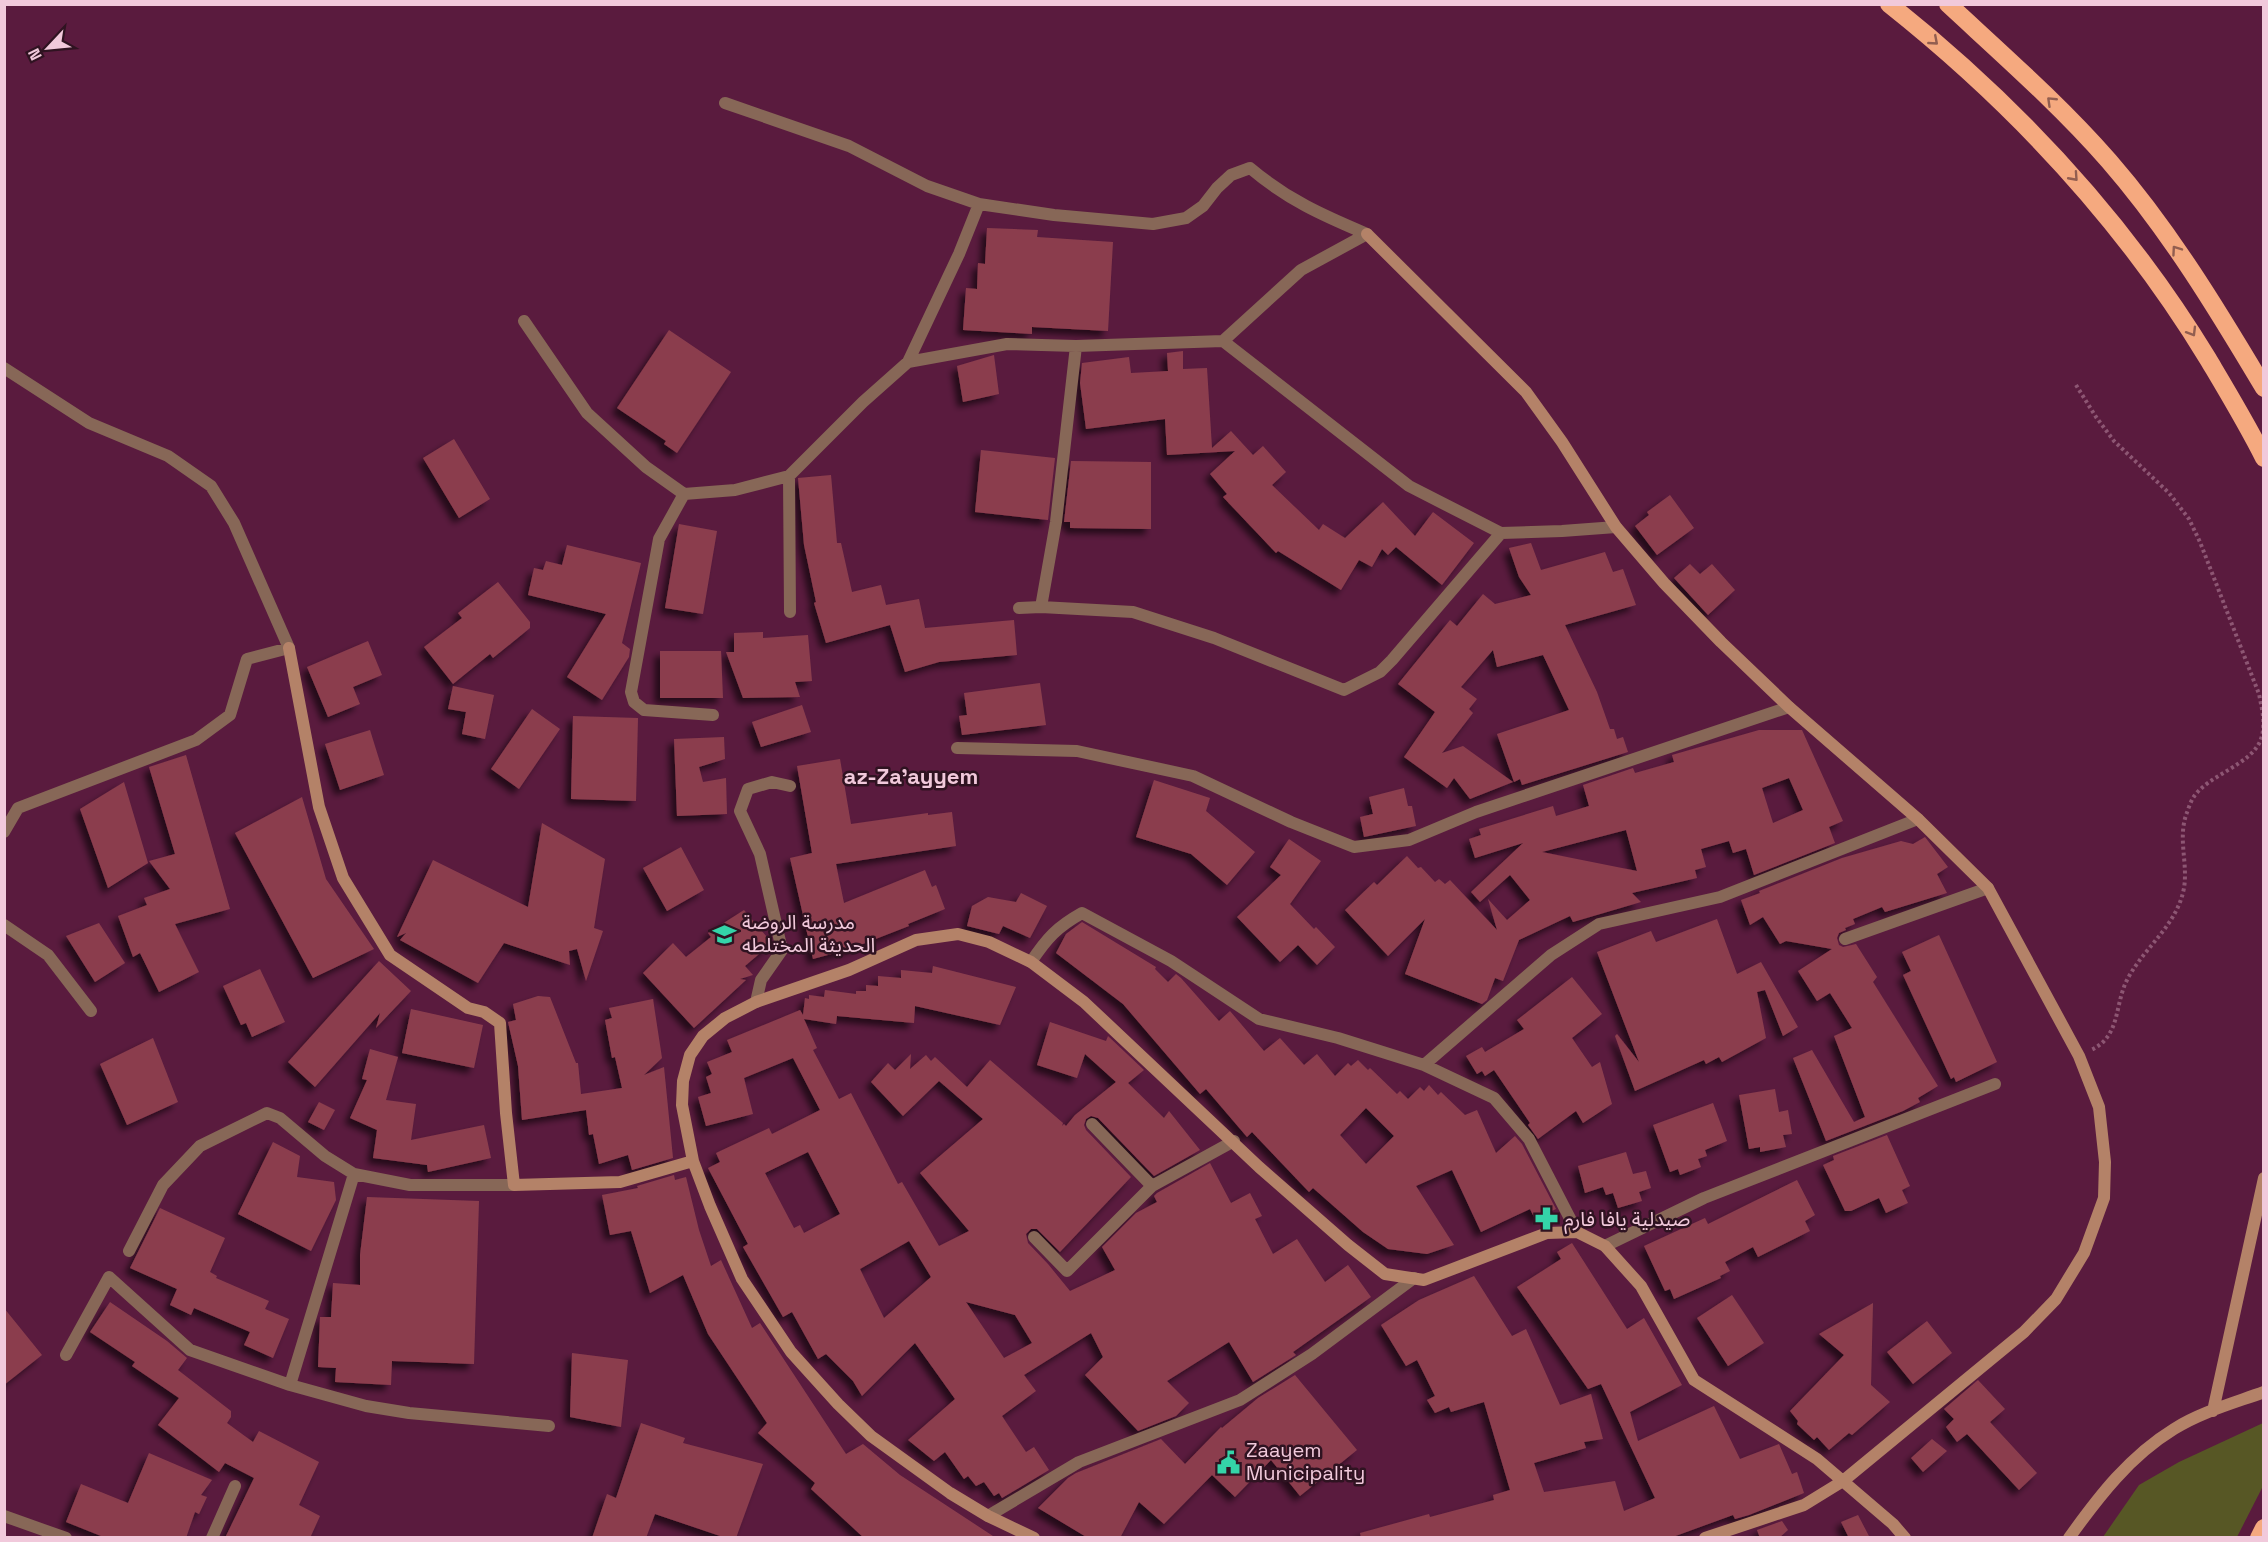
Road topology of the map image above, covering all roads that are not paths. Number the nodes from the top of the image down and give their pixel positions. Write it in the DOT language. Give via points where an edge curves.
graph roads {
  1 [pos="1889,4"];
  2 [pos="1948,4"];
  3 [pos="725,103"];
  4 [pos="979,204"];
  5 [pos="1367,234"];
  6 [pos="524,321"];
  7 [pos="1222,341"];
  8 [pos="1076,345"];
  9 [pos="908,362"];
  10 [pos="4,368"];
  11 [pos="2264,388"];
  12 [pos="2264,458"];
  13 [pos="789,476"];
  14 [pos="684,494"];
  15 [pos="1616,527"];
  16 [pos="1501,533"];
  17 [pos="1041,607"];
  18 [pos="1019,608"];
  19 [pos="790,612"];
  20 [pos="289,648"];
  21 [pos="1789,707"];
  22 [pos="713,715"];
  23 [pos="957,748"];
  24 [pos="790,786"];
  25 [pos="1918,819"];
  26 [pos="4,832"];
  27 [pos="1988,888"];
  28 [pos="4,925"];
  29 [pos="1845,939"];
  30 [pos="1031,962"];
  31 [pos="756,1002"];
  32 [pos="91,1011"];
  33 [pos="1424,1065"];
  34 [pos="1995,1084"];
  35 [pos="1092,1124"];
  36 [pos="1234,1140"];
  37 [pos="693,1161"];
  38 [pos="354,1174"];
  39 [pos="2264,1178"];
  40 [pos="514,1185"];
  41 [pos="1152,1186"];
  42 [pos="1577,1232"];
  43 [pos="1034,1237"];
  44 [pos="1605,1246"];
  45 [pos="129,1251"];
  46 [pos="1414,1278"];
  47 [pos="66,1355"];
  48 [pos="290,1385"];
  49 [pos="2264,1392"];
  50 [pos="2213,1411"];
  51 [pos="549,1426"];
  52 [pos="1843,1481"];
  53 [pos="235,1486"];
  54 [pos="4,1516"];
  55 [pos="988,1516"];
  56 [pos="2264,1528"];
  57 [pos="66,1538"];
  58 [pos="212,1538"];
  59 [pos="1034,1538"];
  60 [pos="1705,1538"];
  61 [pos="1905,1538"];
  62 [pos="2069,1538"];
  63 [pos="2259,1538"];
  1 -- 12 [label="highway, one-way" via="1992,92 2094,200 2183,319"];
  11 -- 2 [label="highway, one-way" via="2192,273 2109,161"];
  3 -- 4 [label="street" via="849,146 927,186"];
  4 -- 5 [label="street" via="1153,224 1186,218 1203,206 1231,175 1250,168 1315,213"];
  4 -- 9 [label="street"];
  5 -- 7 [label="street" via="1301,270"];
  5 -- 15 [label="street" via="1526,392"];
  6 -- 14 [label="street" via="587,413 646,467"];
  7 -- 8 [label="street"];
  7 -- 16 [label="street" via="1409,486"];
  8 -- 9 [label="street" via="1007,344"];
  8 -- 17 [label="street" via="1056,522"];
  9 -- 13 [label="street"];
  10 -- 20 [label="street" via="89,423 168,456 211,486 234,524"];
  13 -- 14 [label="street" via="735,490"];
  13 -- 19 [label="street"];
  14 -- 22 [label="street" via="659,539 631,692 634,702 644,710"];
  15 -- 16 [label="street"];
  15 -- 21 [label="street" via="1664,583"];
  16 -- 17 [label="street" via="1392,660 1380,672 1344,690 1214,638 1134,612"];
  17 -- 18 [label="street"];
  20 -- 26 [label="street" via="247,659 230,715 196,740 18,808"];
  20 -- 40 [label="street" via="319,807 343,878 390,955 468,1008 484,1012 500,1023"];
  21 -- 23 [label="street" via="1476,812 1409,840 1354,847 1193,776 1077,751"];
  21 -- 25 [label="street"];
  24 -- 31 [label="street" via="772,782 748,789 740,811 760,854 782,950 761,980"];
  25 -- 27 [label="street"];
  25 -- 33 [label="street" via="1720,897 1599,924 1551,955"];
  27 -- 29 [label="street"];
  27 -- 52 [label="street" via="2079,1056 2099,1107 2105,1161 2103,1198 2084,1253 2056,1299 2024,1332"];
  28 -- 32 [label="street" via="48,955"];
  30 -- 31 [label="street" via="989,942 958,934 916,940"];
  30 -- 33 [label="street" via="1060,925 1082,913 1171,961 1259,1019"];
  30 -- 36 [label="street" via="1084,1002"];
  31 -- 37 [label="street" via="724,1018 703,1036 690,1055 682,1105"];
  33 -- 42 [label="street" via="1494,1098 1529,1139"];
  34 -- 44 [label="street" via="1704,1198"];
  35 -- 41 [label="street"];
  36 -- 41 [label="street"];
  36 -- 46 [label="street" via="1385,1274"];
  37 -- 40 [label="street" via="620,1182"];
  37 -- 55 [label="street" via="742,1279 791,1352 871,1436"];
  38 -- 40 [label="street" via="410,1185"];
  38 -- 45 [label="street" via="325,1156 280,1118 267,1113 200,1146 163,1185"];
  38 -- 48 [label="street"];
  39 -- 50 [label="street"];
  41 -- 43 [label="street" via="1066,1271"];
  42 -- 44 [label="street"];
  42 -- 46 [label="street" via="1547,1233 1424,1280"];
  44 -- 52 [label="street" via="1641,1286 1694,1380 1818,1459"];
  46 -- 55 [label="street" via="1312,1354 1240,1400 1078,1462"];
  47 -- 48 [label="street" via="109,1277 190,1350"];
  48 -- 51 [label="street" via="366,1406 409,1413"];
  49 -- 50 [label="street"];
  50 -- 62 [label="street" via="2175,1428 2132,1461 2099,1496"];
  52 -- 60 [label="street" via="1804,1505"];
  52 -- 61 [label="street"];
  53 -- 58 [label="street"];
  54 -- 57 [label="street"];
  55 -- 59 [label="street"];
  56 -- 63 [label="highway"];
}
